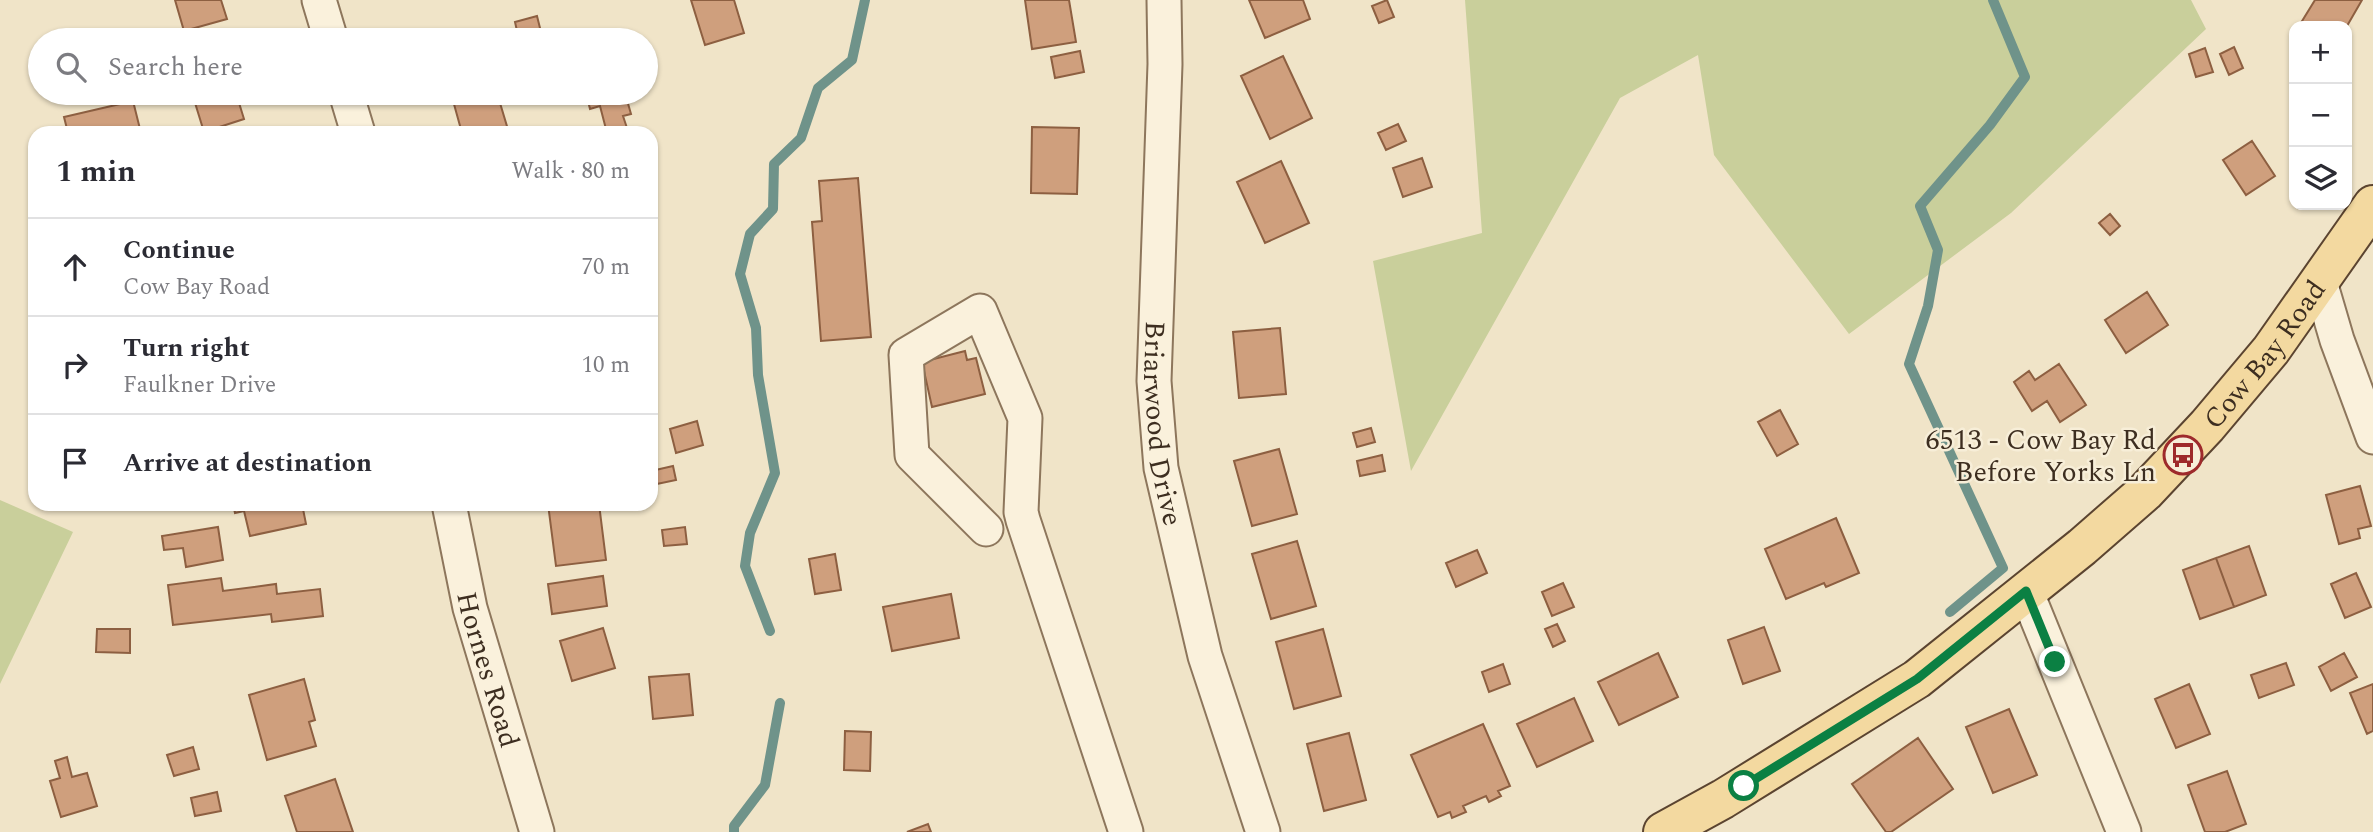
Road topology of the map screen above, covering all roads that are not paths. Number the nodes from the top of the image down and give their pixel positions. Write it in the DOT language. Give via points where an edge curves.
graph roads {
  1 [pos="319,0"];
  2 [pos="1164,0"];
  3 [pos="327,28"];
  4 [pos="350,105"];
  5 [pos="356,126"];
  6 [pos="2373,205"];
  7 [pos="2320,282"];
  8 [pos="2373,437"];
  9 [pos="450,511"];
  10 [pos="986,529"];
  11 [pos="2026,591"];
  12 [pos="537,832"];
  13 [pos="1126,832"];
  14 [pos="1263,832"];
  15 [pos="1663,832"];
  16 [pos="2124,832"];
  1 -- 3 [label="street"];
  2 -- 14 [label="street, Briarwood Drive" via="1154,381 1161,468 1205,656"];
  4 -- 5 [label="street"];
  6 -- 7 [label="main road, Cow Bay Road"];
  7 -- 8 [label="street"];
  7 -- 11 [label="main road, Cow Bay Road" via="2272,350 2145,492"];
  9 -- 12 [label="street, Hornes Road" via="470,608"];
  10 -- 13 [label="street" via="912,455 907,395 906,355 980,311 1025,418 1023,520"];
  11 -- 15 [label="main road, Cow Bay Road" via="1917,679"];
  11 -- 16 [label="street"];
}
